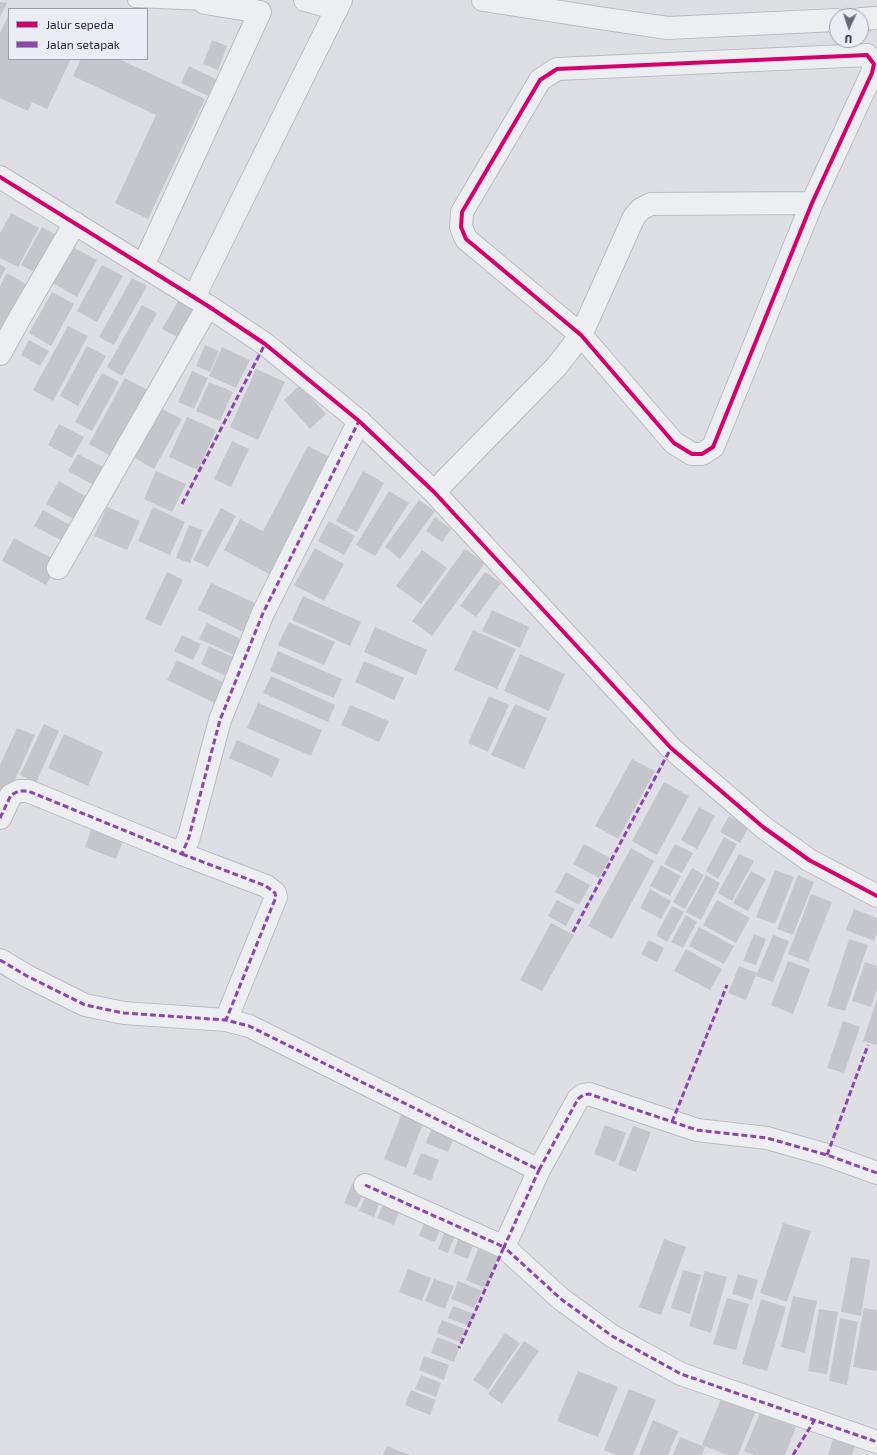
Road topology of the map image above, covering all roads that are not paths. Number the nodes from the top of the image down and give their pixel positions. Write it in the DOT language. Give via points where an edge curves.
graph roads {
  1 [pos="135,0"];
  2 [pos="305,0"];
  3 [pos="483,0"];
  4 [pos="205,3"];
  5 [pos="339,4"];
  6 [pos="829,20"];
  7 [pos="0,177"];
  8 [pos="812,203"];
  9 [pos="75,224"];
  10 [pos="143,266"];
  11 [pos="201,302"];
  12 [pos="581,335"];
  13 [pos="0,354"];
  14 [pos="359,421"];
  15 [pos="445,481"];
  16 [pos="58,568"];
  17 [pos="0,818"];
  18 [pos="182,854"];
  19 [pos="877,896"];
  20 [pos="0,960"];
  21 [pos="226,1020"];
  22 [pos="539,1170"];
  23 [pos="877,1173"];
  24 [pos="365,1186"];
  25 [pos="504,1248"];
  26 [pos="877,1442"];
  1 -- 4 [label="lane"];
  2 -- 5 [label="street"];
  3 -- 6 [label="street" via="668,28"];
  4 -- 10 [label="street" via="260,12"];
  5 -- 11 [label="street"];
  7 -- 9 [label="street"];
  8 -- 12 [label="street" via="650,204 634,217"];
  8 -- 12 [label="street" via="713,447 702,454 692,454 674,443"];
  8 -- 12 [label="street" via="872,73 874,64 867,55 557,69 548,74 540,80 462,212 461,227 466,239"];
  9 -- 10 [label="street"];
  9 -- 13 [label="street"];
  10 -- 11 [label="street"];
  11 -- 14 [label="street" via="265,344"];
  11 -- 16 [label="street"];
  12 -- 15 [label="street" via="557,366"];
  14 -- 15 [label="street"];
  14 -- 18 [label="street" via="263,613 220,720 189,837"];
  15 -- 19 [label="street" via="671,748 762,827 809,860"];
  17 -- 18 [label="street" via="11,795 19,791 28,791"];
  18 -- 21 [label="street" via="269,888 275,893 276,898"];
  20 -- 21 [label="street" via="85,1005 124,1013"];
  21 -- 22 [label="street" via="249,1026"];
  22 -- 23 [label="street" via="578,1099 589,1094 697,1130 767,1138"];
  22 -- 25 [label="street"];
  24 -- 25 [label="street"];
  25 -- 26 [label="street" via="561,1300 612,1336 680,1374"];
}
